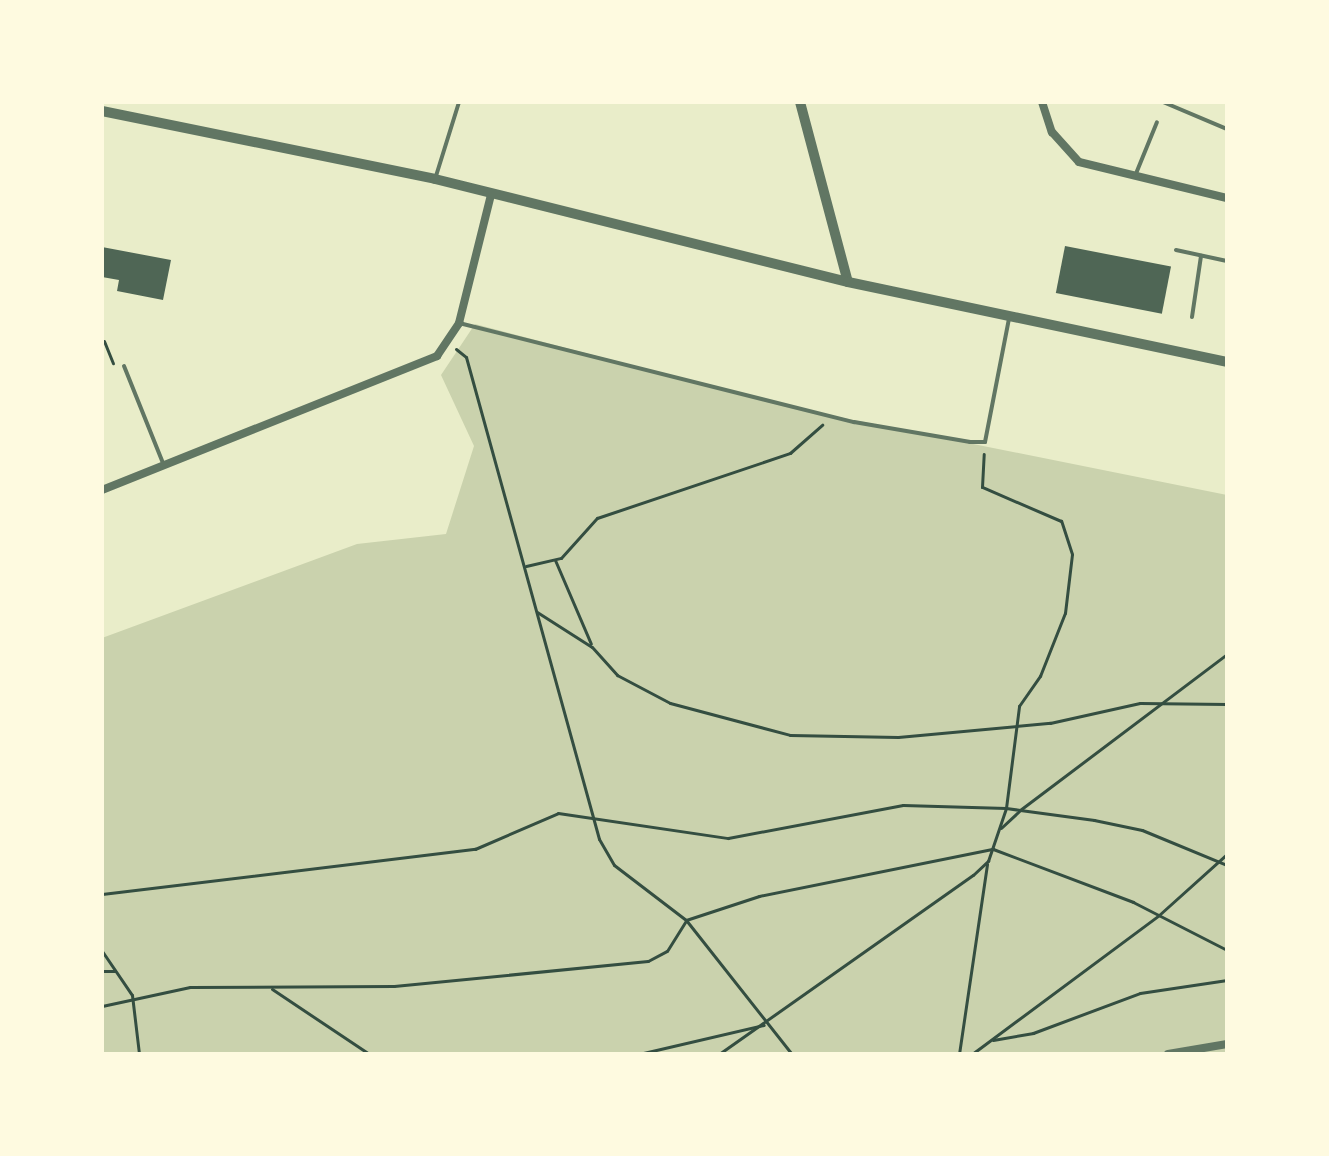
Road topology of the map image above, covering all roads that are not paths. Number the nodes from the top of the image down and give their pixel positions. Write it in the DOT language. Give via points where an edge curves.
graph roads {
  1 [pos="459,102"];
  2 [pos="800,102"];
  3 [pos="1042,102"];
  4 [pos="1163,102"];
  5 [pos="102,111"];
  6 [pos="1157,122"];
  7 [pos="1227,129"];
  8 [pos="1134,178"];
  9 [pos="435,179"];
  10 [pos="491,195"];
  11 [pos="1227,198"];
  12 [pos="1176,250"];
  13 [pos="1201,256"];
  14 [pos="1227,261"];
  15 [pos="848,282"];
  16 [pos="1010,316"];
  17 [pos="1192,317"];
  18 [pos="459,323"];
  19 [pos="1227,360"];
  20 [pos="124,366"];
  21 [pos="164,466"];
  22 [pos="102,490"];
  23 [pos="1227,1044"];
  24 [pos="1168,1054"];
  1 -- 9 [label="lane"];
  2 -- 15 [label="street"];
  3 -- 8 [label="street" via="1052,132 1079,162"];
  4 -- 7 [label="lane"];
  5 -- 9 [label="street"];
  6 -- 8 [label="lane"];
  8 -- 11 [label="street"];
  9 -- 10 [label="street"];
  10 -- 15 [label="street"];
  10 -- 18 [label="street"];
  12 -- 13 [label="lane"];
  13 -- 14 [label="lane"];
  13 -- 17 [label="lane"];
  15 -- 16 [label="street"];
  16 -- 18 [label="lane" via="985,442 832,416"];
  16 -- 19 [label="street"];
  18 -- 21 [label="street" via="450,345"];
  20 -- 21 [label="lane"];
  21 -- 22 [label="street"];
  23 -- 24 [label="street"];
}
